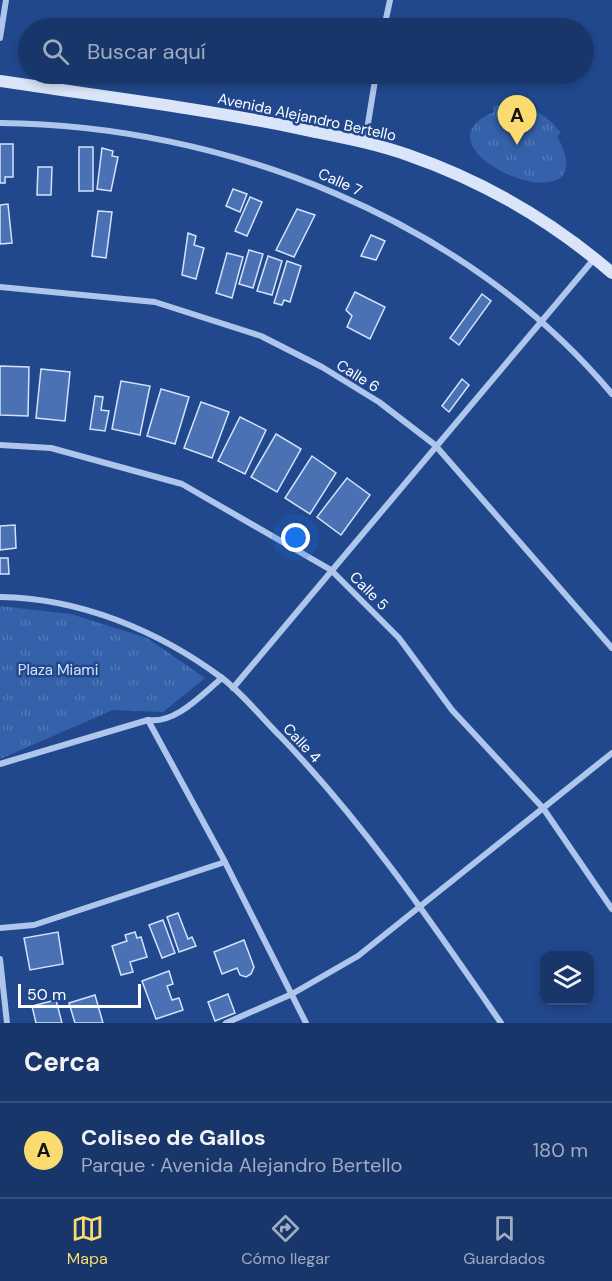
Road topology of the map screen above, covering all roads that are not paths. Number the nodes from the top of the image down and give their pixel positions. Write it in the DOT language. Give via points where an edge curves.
graph roads {
  1 [pos="6,0"];
  2 [pos="390,0"];
  3 [pos="386,18"];
  4 [pos="0,38"];
  5 [pos="0,81"];
  6 [pos="18,84"];
  7 [pos="20,84"];
  8 [pos="374,84"];
  9 [pos="0,123"];
  10 [pos="365,142"];
  11 [pos="594,258"];
  12 [pos="612,273"];
  13 [pos="0,287"];
  14 [pos="541,321"];
  15 [pos="612,394"];
  16 [pos="0,445"];
  17 [pos="435,445"];
  18 [pos="331,570"];
  19 [pos="0,597"];
  20 [pos="612,648"];
  21 [pos="222,678"];
  22 [pos="233,688"];
  23 [pos="148,720"];
  24 [pos="612,753"];
  25 [pos="0,764"];
  26 [pos="543,808"];
  27 [pos="225,862"];
  28 [pos="421,906"];
  29 [pos="612,909"];
  30 [pos="0,928"];
  31 [pos="0,959"];
  32 [pos="292,994"];
  33 [pos="7,1023"];
  34 [pos="226,1023"];
  35 [pos="306,1023"];
  36 [pos="501,1023"];
  1 -- 4 [label="street"];
  2 -- 3 [label="street"];
  5 -- 6 [label="main road, Avenida Alejandro Bertello"];
  7 -- 10 [label="main road, Avenida Alejandro Bertello" via="239,116"];
  8 -- 10 [label="street"];
  9 -- 14 [label="street, Calle 7" via="48,124 130,134 288,173 346,197 442,250"];
  10 -- 11 [label="main road, Avenida Alejandro Bertello" via="474,182 529,212"];
  11 -- 12 [label="main road, Avenida Alejandro Bertello"];
  11 -- 14 [label="street"];
  13 -- 17 [label="street, Calle 6" via="155,302 261,336 379,402"];
  14 -- 15 [label="street, Calle 7"];
  14 -- 17 [label="street"];
  16 -- 18 [label="street, Calle 5" via="51,448 182,484"];
  17 -- 18 [label="street"];
  17 -- 20 [label="street, Calle 6"];
  18 -- 22 [label="street"];
  18 -- 26 [label="street, Calle 5" via="399,638 452,710"];
  19 -- 21 [label="street, Calle 4" via="111,617 156,635"];
  21 -- 22 [label="street, Calle 4"];
  21 -- 23 [label="street" via="180,711 157,721"];
  22 -- 28 [label="street, Calle 4" via="352,817"];
  23 -- 25 [label="street"];
  23 -- 27 [label="street"];
  24 -- 26 [label="street"];
  26 -- 28 [label="street"];
  26 -- 29 [label="street, Calle 5"];
  27 -- 30 [label="street" via="34,926"];
  27 -- 32 [label="street"];
  28 -- 32 [label="street" via="358,956"];
  28 -- 36 [label="street, Calle 4"];
  31 -- 33 [label="street"];
  32 -- 34 [label="street"];
  32 -- 35 [label="street"];
}
